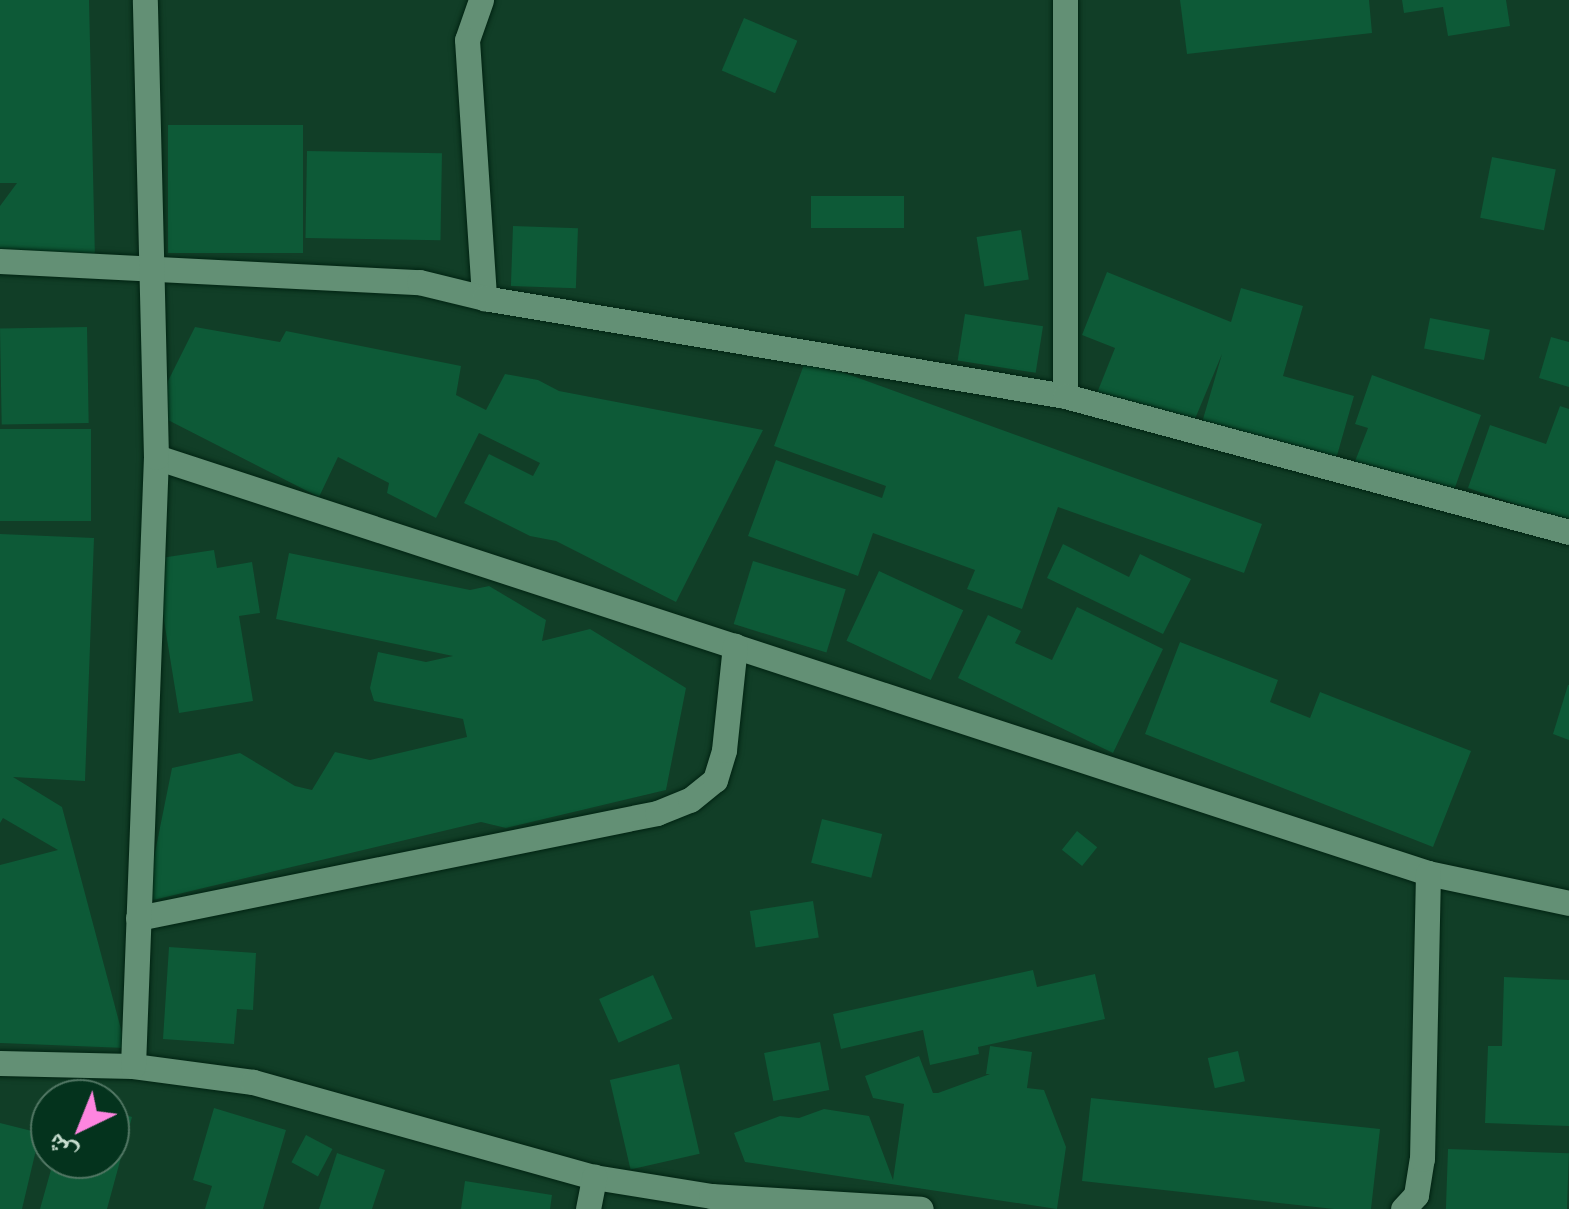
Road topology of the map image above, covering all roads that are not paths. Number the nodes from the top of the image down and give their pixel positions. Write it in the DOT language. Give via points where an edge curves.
graph roads {
  1 [pos="146,0"];
  2 [pos="481,0"];
  3 [pos="1064,0"];
  4 [pos="0,262"];
  5 [pos="149,270"];
  6 [pos="484,298"];
  7 [pos="1065,396"];
  8 [pos="156,456"];
  9 [pos="1569,532"];
  10 [pos="735,646"];
  11 [pos="1428,873"];
  12 [pos="1569,903"];
  13 [pos="138,918"];
  14 [pos="0,1063"];
  15 [pos="134,1066"];
  16 [pos="594,1177"];
  17 [pos="588,1209"];
  18 [pos="921,1209"];
  19 [pos="1402,1209"];
  1 -- 5 [label="street"];
  2 -- 6 [label="street" via="467,40"];
  3 -- 7 [label="street"];
  4 -- 5 [label="street"];
  5 -- 6 [label="street" via="419,282"];
  5 -- 8 [label="street"];
  6 -- 7 [label="street"];
  7 -- 9 [label="street"];
  8 -- 10 [label="street"];
  8 -- 13 [label="street"];
  10 -- 11 [label="street"];
  10 -- 13 [label="street" via="716,780 690,800"];
  11 -- 12 [label="street"];
  11 -- 19 [label="street" via="1422,1160 1416,1195"];
  13 -- 15 [label="street"];
  14 -- 15 [label="street"];
  15 -- 16 [label="street" via="254,1082"];
  16 -- 17 [label="street"];
  16 -- 18 [label="street" via="711,1196"];
}
